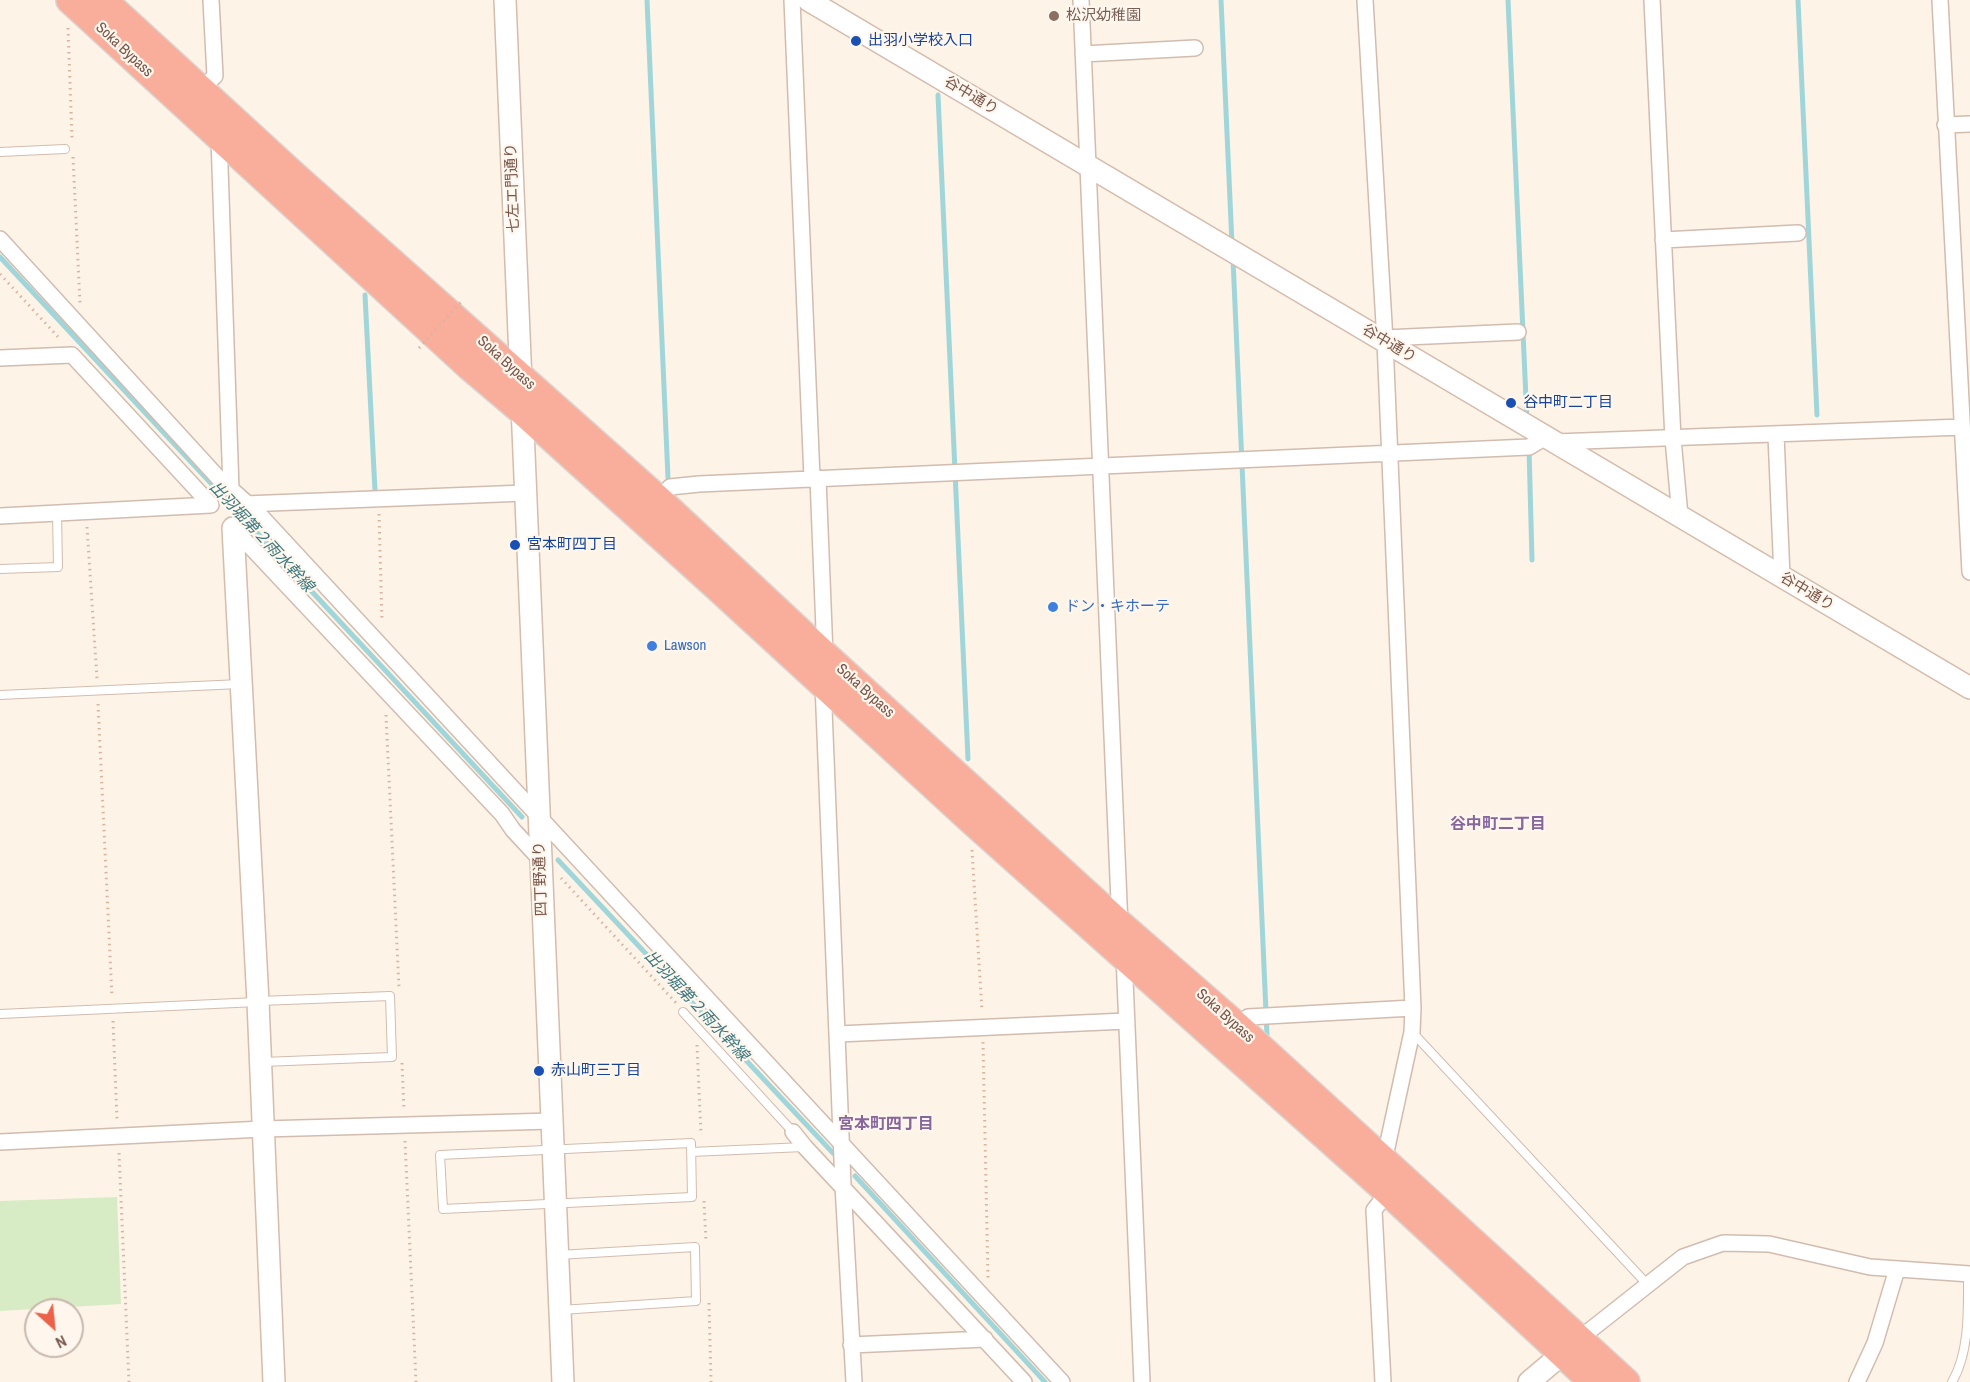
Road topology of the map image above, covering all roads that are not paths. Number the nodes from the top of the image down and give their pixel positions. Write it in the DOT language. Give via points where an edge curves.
graph roads {
  1 [pos="103,0"];
  2 [pos="211,0"];
  3 [pos="505,0"];
  4 [pos="792,0"];
  5 [pos="1081,0"];
  6 [pos="1365,0"];
  7 [pos="1652,0"];
  8 [pos="1940,0"];
  9 [pos="816,2"];
  10 [pos="69,12"];
  11 [pos="1195,48"];
  12 [pos="1083,54"];
  13 [pos="201,90"];
  14 [pos="1970,124"];
  15 [pos="1946,125"];
  16 [pos="219,138"];
  17 [pos="69,149"];
  18 [pos="0,152"];
  19 [pos="1088,166"];
  20 [pos="1798,233"];
  21 [pos="0,239"];
  22 [pos="1663,240"];
  23 [pos="1518,332"];
  24 [pos="1384,340"];
  25 [pos="0,358"];
  26 [pos="520,376"];
  27 [pos="1966,409"];
  28 [pos="522,411"];
  29 [pos="1962,427"];
  30 [pos="1776,435"];
  31 [pos="1673,439"];
  32 [pos="1550,440"];
  33 [pos="1389,452"];
  34 [pos="1102,465"];
  35 [pos="815,478"];
  36 [pos="231,489"];
  37 [pos="525,493"];
  38 [pos="658,499"];
  39 [pos="245,504"];
  40 [pos="57,513"];
  41 [pos="0,516"];
  42 [pos="1680,516"];
  43 [pos="234,528"];
  44 [pos="0,569"];
  45 [pos="1970,572"];
  46 [pos="1782,577"];
  47 [pos="825,655"];
  48 [pos="242,684"];
  49 [pos="823,684"];
  50 [pos="1970,688"];
  51 [pos="0,695"];
  52 [pos="539,817"];
  53 [pos="540,857"];
  54 [pos="1120,924"];
  55 [pos="1124,958"];
  56 [pos="258,1001"];
  57 [pos="1413,1008"];
  58 [pos="683,1012"];
  59 [pos="0,1014"];
  60 [pos="1126,1021"];
  61 [pos="1238,1027"];
  62 [pos="1412,1032"];
  63 [pos="838,1034"];
  64 [pos="260,1062"];
  65 [pos="552,1121"];
  66 [pos="263,1129"];
  67 [pos="793,1132"];
  68 [pos="0,1142"];
  69 [pos="842,1143"];
  70 [pos="805,1147"];
  71 [pos="553,1150"];
  72 [pos="691,1152"];
  73 [pos="1384,1161"];
  74 [pos="843,1185"];
  75 [pos="1388,1192"];
  76 [pos="555,1204"];
  77 [pos="557,1255"];
  78 [pos="1897,1269"];
  79 [pos="1969,1274"];
  80 [pos="1647,1284"];
  81 [pos="560,1310"];
  82 [pos="985,1339"];
  83 [pos="851,1345"];
  84 [pos="1570,1347"];
  85 [pos="274,1382"];
  86 [pos="563,1382"];
  87 [pos="854,1382"];
  88 [pos="1024,1382"];
  89 [pos="1062,1382"];
  90 [pos="1142,1382"];
  91 [pos="1383,1382"];
  92 [pos="1529,1382"];
  93 [pos="1593,1382"];
  94 [pos="1626,1382"];
  95 [pos="1857,1382"];
  96 [pos="1952,1382"];
  1 -- 13 [label="highway, Soka Bypass"];
  2 -- 13 [label="street" via="215,76"];
  3 -- 26 [label="street, 七左エ門通り"];
  4 -- 35 [label="street"];
  5 -- 12 [label="street"];
  6 -- 24 [label="street"];
  7 -- 22 [label="street"];
  8 -- 15 [label="street"];
  9 -- 19 [label="street, 谷中通り"];
  10 -- 16 [label="highway, Soka Bypass"];
  11 -- 12 [label="street"];
  12 -- 19 [label="street"];
  13 -- 26 [label="highway, Soka Bypass"];
  14 -- 15 [label="street"];
  15 -- 27 [label="street"];
  16 -- 28 [label="highway, Soka Bypass"];
  16 -- 36 [label="street"];
  17 -- 18 [label="lane"];
  19 -- 24 [label="street, 谷中通り"];
  19 -- 34 [label="street"];
  20 -- 22 [label="street"];
  21 -- 36 [label="street"];
  22 -- 31 [label="street"];
  23 -- 24 [label="street"];
  24 -- 32 [label="street, 谷中通り"];
  24 -- 33 [label="street"];
  25 -- 40 [label="street" via="72,355 211,505"];
  26 -- 28 [label="street, 四丁野通り"];
  26 -- 38 [label="highway, Soka Bypass"];
  27 -- 29 [label="street"];
  28 -- 37 [label="street, 四丁野通り"];
  28 -- 49 [label="highway, Soka Bypass"];
  29 -- 30 [label="street"];
  29 -- 45 [label="street"];
  30 -- 31 [label="street"];
  30 -- 46 [label="street"];
  31 -- 32 [label="street"];
  31 -- 42 [label="street"];
  32 -- 33 [label="street" via="1529,447"];
  32 -- 42 [label="street, 谷中通り"];
  33 -- 34 [label="street"];
  33 -- 57 [label="street"];
  34 -- 35 [label="street"];
  34 -- 54 [label="street"];
  35 -- 38 [label="street" via="670,487"];
  35 -- 47 [label="street"];
  36 -- 39 [label="street"];
  37 -- 39 [label="street"];
  37 -- 52 [label="street, 四丁野通り"];
  38 -- 47 [label="highway, Soka Bypass"];
  39 -- 52 [label="street" via="258,513"];
  40 -- 41 [label="street"];
  40 -- 44 [label="lane" via="58,567"];
  42 -- 46 [label="street, 谷中通り"];
  43 -- 48 [label="street"];
  43 -- 53 [label="street"];
  46 -- 50 [label="street, 谷中通り"];
  47 -- 54 [label="highway, Soka Bypass"];
  48 -- 51 [label="lane"];
  48 -- 56 [label="street"];
  49 -- 55 [label="highway, Soka Bypass"];
  49 -- 63 [label="street"];
  52 -- 53 [label="street, 四丁野通り"];
  52 -- 69 [label="street"];
  53 -- 65 [label="street, 四丁野通り"];
  54 -- 55 [label="street"];
  54 -- 61 [label="highway, Soka Bypass"];
  55 -- 60 [label="street"];
  55 -- 75 [label="highway, Soka Bypass"];
  56 -- 59 [label="lane"];
  56 -- 64 [label="street"];
  56 -- 64 [label="lane" via="390,996 392,1057"];
  57 -- 61 [label="street" via="1248,1017"];
  57 -- 62 [label="street"];
  58 -- 67 [label="lane"];
  60 -- 63 [label="street"];
  60 -- 90 [label="street"];
  61 -- 73 [label="highway, Soka Bypass"];
  62 -- 73 [label="street"];
  62 -- 80 [label="lane"];
  63 -- 69 [label="street"];
  64 -- 66 [label="street"];
  65 -- 66 [label="street"];
  65 -- 71 [label="street, 四丁野通り"];
  66 -- 68 [label="street"];
  66 -- 85 [label="street"];
  67 -- 70 [label="street"];
  69 -- 74 [label="street"];
  69 -- 89 [label="street"];
  70 -- 72 [label="lane"];
  70 -- 74 [label="street"];
  71 -- 72 [label="lane" via="691,1143"];
  71 -- 76 [label="street, 四丁野通り"];
  71 -- 76 [label="lane" via="440,1155 443,1209"];
  72 -- 76 [label="lane" via="692,1197"];
  73 -- 84 [label="highway, Soka Bypass"];
  74 -- 82 [label="street"];
  74 -- 83 [label="street"];
  75 -- 84 [label="highway, Soka Bypass"];
  75 -- 91 [label="street" via="1374,1210"];
  76 -- 77 [label="street, 四丁野通り"];
  77 -- 81 [label="street, 四丁野通り"];
  77 -- 81 [label="lane" via="695,1247 696,1301"];
  78 -- 79 [label="street"];
  78 -- 80 [label="street" via="1870,1267 1769,1244 1723,1243 1683,1257"];
  78 -- 95 [label="street" via="1875,1342"];
  79 -- 96 [label="lane" via="1962,1355"];
  80 -- 84 [label="street"];
  81 -- 86 [label="street, 四丁野通り"];
  82 -- 83 [label="street"];
  82 -- 88 [label="street"];
  83 -- 87 [label="street"];
  84 -- 92 [label="street"];
  84 -- 93 [label="highway, Soka Bypass"];
  84 -- 94 [label="highway, Soka Bypass"];
}
